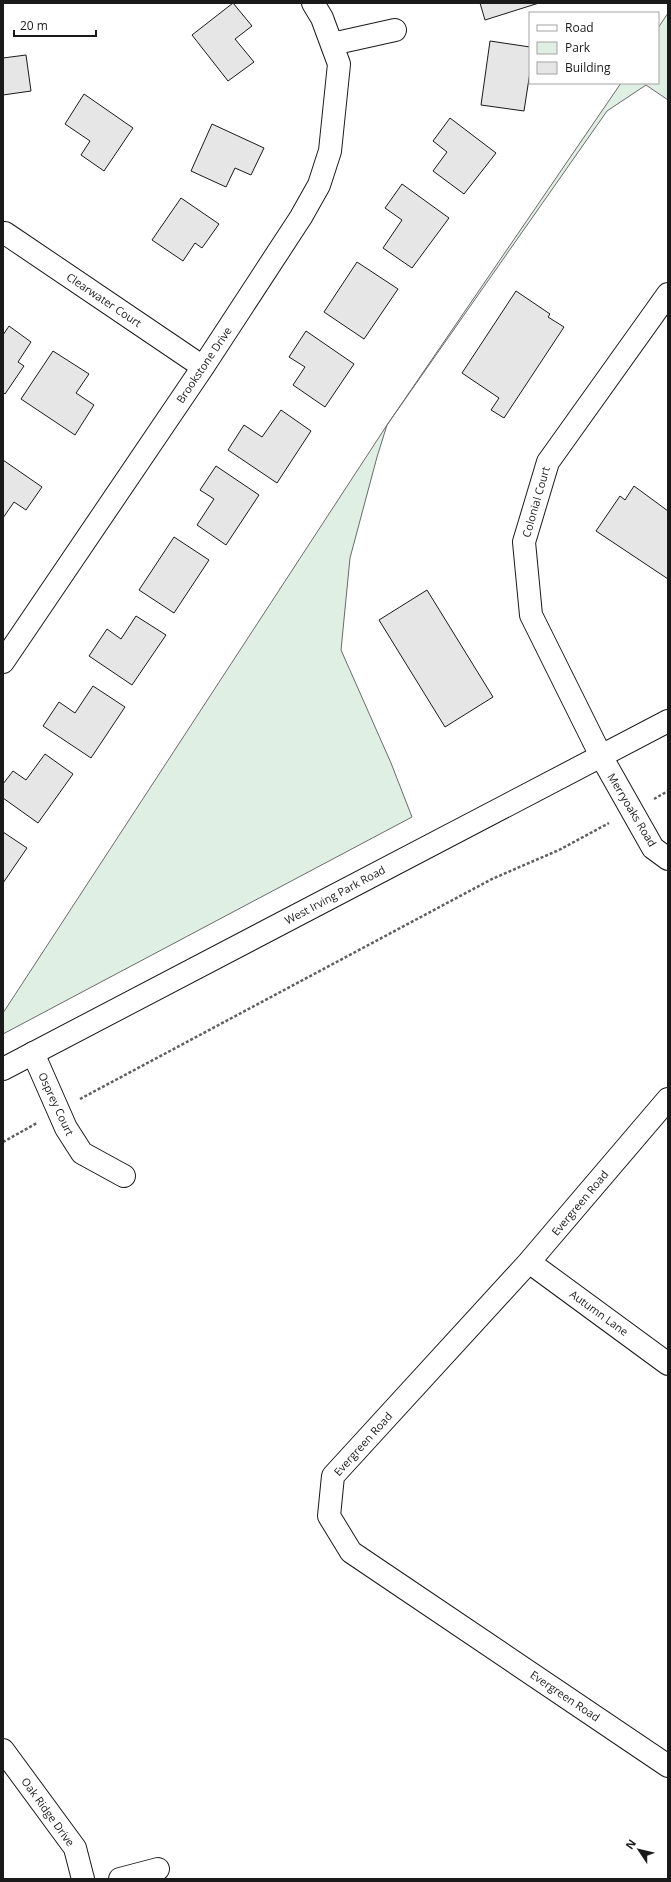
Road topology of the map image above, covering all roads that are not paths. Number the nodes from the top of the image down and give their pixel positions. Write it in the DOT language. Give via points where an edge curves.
graph roads {
  1 [pos="314,3"];
  2 [pos="395,30"];
  3 [pos="332,44"];
  4 [pos="5,233"];
  5 [pos="668,294"];
  6 [pos="203,367"];
  7 [pos="3,662"];
  8 [pos="668,721"];
  9 [pos="601,756"];
  10 [pos="668,859"];
  11 [pos="33,1053"];
  12 [pos="3,1069"];
  13 [pos="668,1099"];
  14 [pos="124,1176"];
  15 [pos="529,1262"];
  16 [pos="668,1364"];
  17 [pos="3,1750"];
  18 [pos="668,1766"];
  19 [pos="158,1869"];
  20 [pos="82,1879"];
  21 [pos="120,1879"];
  1 -- 3 [label="street, Brookstone Drive"];
  2 -- 3 [label="street"];
  3 -- 6 [label="street, Brookstone Drive" via="339,64 338,79 330,151 319,185 301,217"];
  4 -- 6 [label="street, Clearwater Court"];
  5 -- 9 [label="street, Colonial Court" via="548,462 524,542 531,615"];
  6 -- 7 [label="street, Brookstone Drive"];
  8 -- 9 [label="street, West Irving Park Road"];
  9 -- 10 [label="street, Merryoaks Road" via="654,848"];
  9 -- 11 [label="street, West Irving Park Road"];
  11 -- 12 [label="street, West Irving Park Road"];
  11 -- 14 [label="street, Osprey Court" via="66,1128 82,1154"];
  13 -- 15 [label="street, Evergreen Road"];
  15 -- 16 [label="street, Autumn Lane"];
  15 -- 18 [label="street, Evergreen Road" via="333,1476 329,1516 350,1552"];
  17 -- 20 [label="street, Oak Ridge Drive" via="75,1848"];
  19 -- 21 [label="street"];
}
